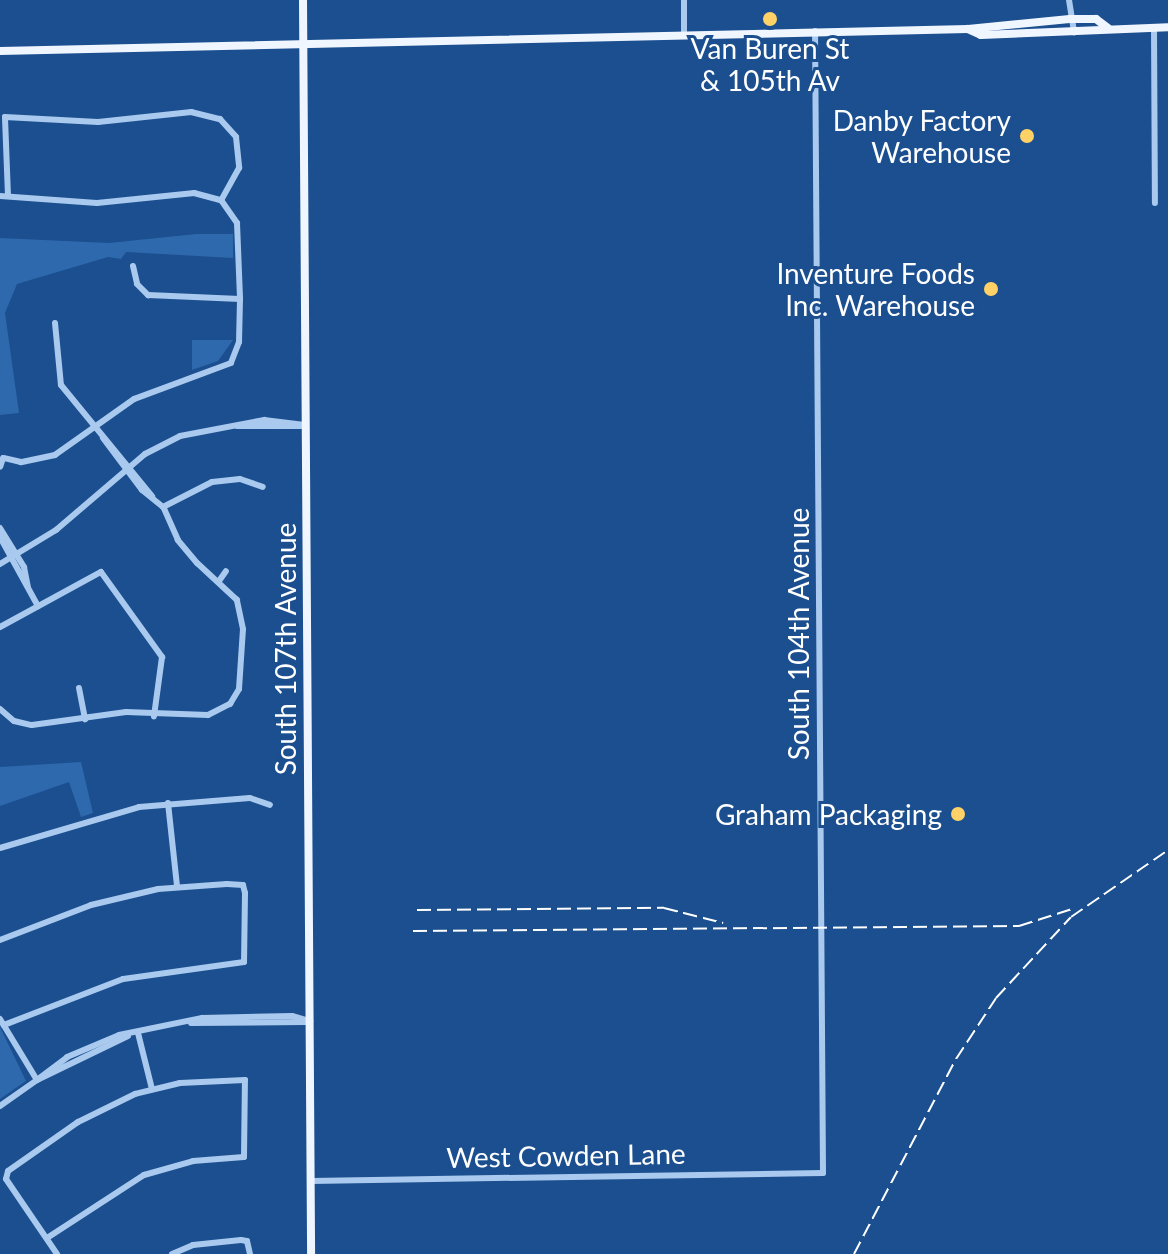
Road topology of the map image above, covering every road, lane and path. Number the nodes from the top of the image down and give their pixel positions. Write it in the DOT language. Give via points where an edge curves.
graph roads {
  1 [pos="303,0"];
  2 [pos="684,0"];
  3 [pos="1069,0"];
  4 [pos="1070,19"];
  5 [pos="1168,27"];
  6 [pos="1108,28"];
  7 [pos="1154,28"];
  8 [pos="968,29"];
  9 [pos="815,31"];
  10 [pos="1074,33"];
  11 [pos="1013,34"];
  12 [pos="684,35"];
  13 [pos="304,44"];
  14 [pos="0,51"];
  15 [pos="4,196"];
  16 [pos="221,200"];
  17 [pos="1155,203"];
  18 [pos="133,266"];
  19 [pos="240,299"];
  20 [pos="55,323"];
  21 [pos="305,425"];
  22 [pos="94,427"];
  23 [pos="0,467"];
  24 [pos="127,467"];
  25 [pos="263,487"];
  26 [pos="163,507"];
  27 [pos="0,528"];
  28 [pos="0,537"];
  29 [pos="14,558"];
  30 [pos="0,564"];
  31 [pos="226,571"];
  32 [pos="219,581"];
  33 [pos="38,606"];
  34 [pos="0,627"];
  35 [pos="79,688"];
  36 [pos="0,709"];
  37 [pos="154,716"];
  38 [pos="85,719"];
  39 [pos="168,803"];
  40 [pos="270,805"];
  41 [pos="0,848"];
  42 [pos="177,886"];
  43 [pos="0,940"];
  44 [pos="310,1021"];
  45 [pos="2,1022"];
  46 [pos="138,1033"];
  47 [pos="37,1080"];
  48 [pos="152,1089"];
  49 [pos="0,1106"];
  50 [pos="823,1173"];
  51 [pos="311,1181"];
  52 [pos="47,1238"];
  53 [pos="57,1254"];
  54 [pos="172,1254"];
  55 [pos="250,1254"];
  56 [pos="311,1254"];
  1 -- 13 [label="main road, South 107th Avenue"];
  2 -- 12 [label="street"];
  3 -- 4 [label="street"];
  4 -- 6 [label="main road" via="1096,19"];
  4 -- 8 [label="main road"];
  4 -- 10 [label="street"];
  4 -- 11 [label="main road" via="1051,29"];
  5 -- 7 [label="main road"];
  6 -- 7 [label="main road"];
  6 -- 10 [label="main road"];
  7 -- 17 [label="street"];
  8 -- 9 [label="main road"];
  8 -- 11 [label="main road" via="981,35"];
  9 -- 12 [label="main road"];
  9 -- 50 [label="street, South 104th Avenue"];
  10 -- 11 [label="main road"];
  12 -- 13 [label="main road"];
  13 -- 14 [label="main road"];
  13 -- 21 [label="main road, South 107th Avenue"];
  15 -- 16 [label="street" via="97,203 194,193"];
  15 -- 16 [label="street" via="5,117 106,122 191,112 220,119 236,137 241,157"];
  16 -- 19 [label="street" via="237,223"];
  18 -- 19 [label="street" via="137,284 148,295"];
  19 -- 22 [label="street" via="239,342 231,363 134,399"];
  20 -- 22 [label="street" via="61,385"];
  21 -- 24 [label="street" via="264,420 180,436"];
  21 -- 44 [label="main road, South 107th Avenue"];
  22 -- 23 [label="street" via="41,461 3,458"];
  22 -- 24 [label="street"];
  24 -- 26 [label="street"];
  24 -- 29 [label="street"];
  25 -- 26 [label="street" via="240,479 212,482"];
  26 -- 32 [label="street" via="178,540"];
  27 -- 29 [label="street"];
  28 -- 29 [label="street"];
  29 -- 30 [label="street"];
  29 -- 33 [label="street"];
  31 -- 32 [label="street"];
  32 -- 37 [label="street" via="237,600 243,629 243,670 230,704 208,715"];
  33 -- 34 [label="street"];
  33 -- 37 [label="street" via="101,572 162,657"];
  35 -- 38 [label="street"];
  36 -- 38 [label="street" via="14,721 32,725"];
  37 -- 38 [label="street" via="126,712"];
  39 -- 40 [label="street" via="250,798"];
  39 -- 41 [label="street" via="102,814"];
  39 -- 42 [label="street"];
  42 -- 43 [label="street" via="91,905"];
  42 -- 45 [label="street" via="243,885 244,962 123,979"];
  44 -- 46 [label="street" via="202,1018"];
  44 -- 51 [label="main road, South 107th Avenue"];
  45 -- 47 [label="street"];
  46 -- 47 [label="street"];
  46 -- 48 [label="street"];
  47 -- 49 [label="street"];
  48 -- 52 [label="street" via="88,1116 4,1175"];
  48 -- 52 [label="street" via="245,1080 244,1157 193,1161 144,1175"];
  50 -- 51 [label="street, West Cowden Lane"];
  51 -- 56 [label="main road, South 107th Avenue"];
  52 -- 53 [label="street"];
  54 -- 55 [label="street" via="206,1242 247,1241"];
}
